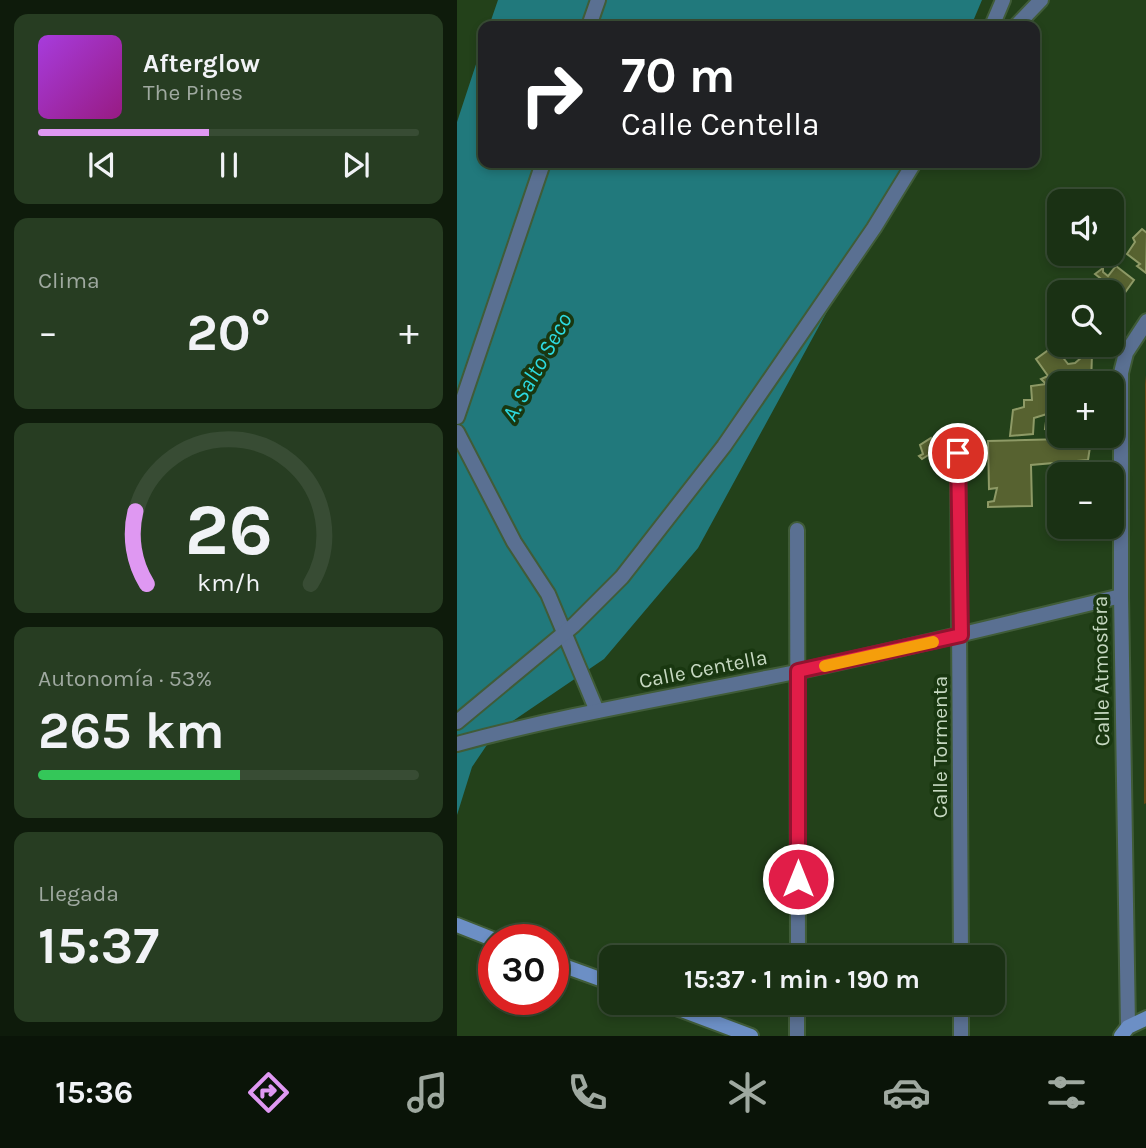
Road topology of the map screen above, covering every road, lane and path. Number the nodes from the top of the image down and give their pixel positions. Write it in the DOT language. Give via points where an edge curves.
graph roads {
  1 [pos="598,0"];
  2 [pos="1003,0"];
  3 [pos="1041,0"];
  4 [pos="591,21"];
  5 [pos="994,21"];
  6 [pos="1021,21"];
  7 [pos="541,168"];
  8 [pos="911,168"];
  9 [pos="1146,321"];
  10 [pos="457,417"];
  11 [pos="457,432"];
  12 [pos="958,453"];
  13 [pos="797,530"];
  14 [pos="1121,596"];
  15 [pos="565,633"];
  16 [pos="961,635"];
  17 [pos="798,671"];
  18 [pos="597,710"];
  19 [pos="457,722"];
  20 [pos="457,744"];
  21 [pos="457,925"];
  22 [pos="478,933"];
  23 [pos="798,945"];
  24 [pos="961,945"];
  25 [pos="569,968"];
  26 [pos="599,979"];
  27 [pos="695,1015"];
  28 [pos="797,1015"];
  29 [pos="961,1015"];
  30 [pos="1146,1018"];
  31 [pos="1124,1032"];
  32 [pos="751,1036"];
  33 [pos="797,1036"];
  34 [pos="961,1036"];
  1 -- 4 [label="street"];
  2 -- 5 [label="street"];
  3 -- 6 [label="street"];
  7 -- 10 [label="street"];
  8 -- 15 [label="street" via="724,446 621,577"];
  9 -- 14 [label="street, Calle Atmosfera" via="1126,353 1121,373"];
  11 -- 15 [label="street"];
  12 -- 16 [label="street, Calle Tormenta"];
  13 -- 17 [label="street"];
  14 -- 16 [label="street, Calle Centella"];
  14 -- 31 [label="street, Calle Atmosfera"];
  15 -- 18 [label="street"];
  15 -- 19 [label="street"];
  16 -- 17 [label="street, Calle Centella"];
  16 -- 24 [label="street, Calle Tormenta"];
  17 -- 18 [label="street, Calle Centella"];
  17 -- 23 [label="street"];
  18 -- 20 [label="street, Calle Centella"];
  21 -- 22 [label="street"];
  25 -- 26 [label="street"];
  27 -- 32 [label="street"];
  28 -- 33 [label="street"];
  29 -- 34 [label="street"];
  30 -- 31 [label="street"];
}
